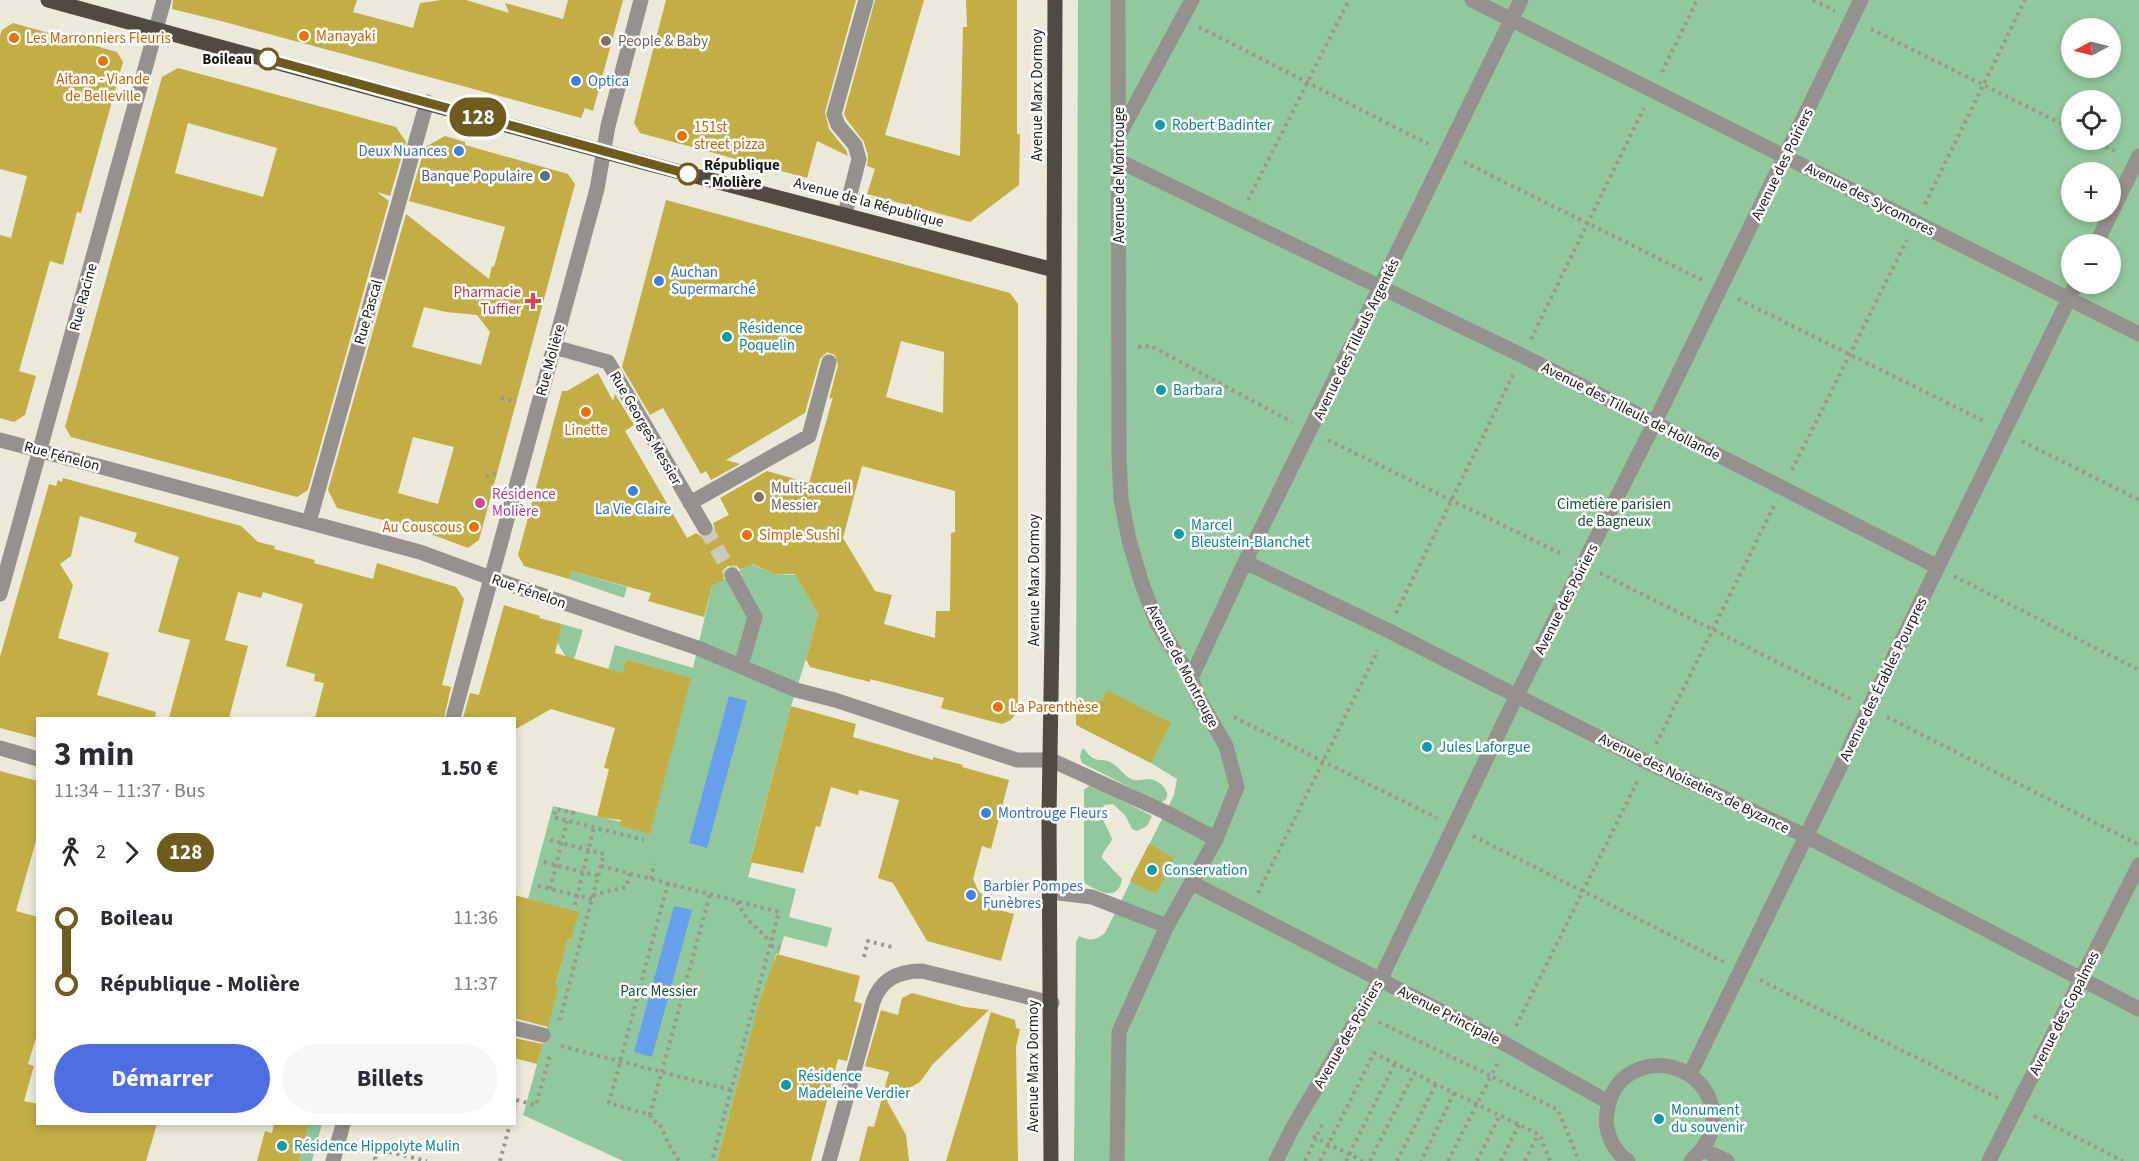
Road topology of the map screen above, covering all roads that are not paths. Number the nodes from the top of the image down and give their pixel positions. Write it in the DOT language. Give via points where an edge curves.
graph roads {
  1 [pos="48,0"];
  2 [pos="164,0"];
  3 [pos="641,0"];
  4 [pos="866,0"];
  5 [pos="1055,0"];
  6 [pos="1118,0"];
  7 [pos="1192,0"];
  8 [pos="1472,0"];
  9 [pos="1521,0"];
  10 [pos="1861,0"];
  11 [pos="1511,20"];
  12 [pos="157,30"];
  13 [pos="427,102"];
  14 [pos="1119,135"];
  15 [pos="603,151"];
  16 [pos="2139,156"];
  17 [pos="1785,157"];
  18 [pos="1119,161"];
  19 [pos="845,214"];
  20 [pos="2101,234"];
  21 [pos="1054,270"];
  22 [pos="1381,288"];
  23 [pos="2071,294"];
  24 [pos="2069,299"];
  25 [pos="2139,334"];
  26 [pos="558,348"];
  27 [pos="829,362"];
  28 [pos="1655,422"];
  29 [pos="0,440"];
  30 [pos="40,450"];
  31 [pos="690,503"];
  32 [pos="309,522"];
  33 [pos="705,528"];
  34 [pos="1245,562"];
  35 [pos="1938,567"];
  36 [pos="732,575"];
  37 [pos="491,578"];
  38 [pos="0,594"];
  39 [pos="741,666"];
  40 [pos="1191,678"];
  41 [pos="1517,695"];
  42 [pos="453,717"];
  43 [pos="0,748"];
  44 [pos="36,758"];
  45 [pos="1051,760"];
  46 [pos="1806,836"];
  47 [pos="1216,839"];
  48 [pos="2139,865"];
  49 [pos="1192,883"];
  50 [pos="1051,892"];
  51 [pos="1167,926"];
  52 [pos="2082,978"];
  53 [pos="1380,980"];
  54 [pos="1052,1003"];
  55 [pos="2139,1009"];
  56 [pos="516,1028"];
  57 [pos="551,1037"];
  58 [pos="1690,1074"];
  59 [pos="1608,1102"];
  60 [pos="343,1125"];
  61 [pos="1703,1149"];
  62 [pos="333,1161"];
  63 [pos="830,1161"];
  64 [pos="1051,1161"];
  65 [pos="1117,1161"];
  66 [pos="1276,1161"];
  67 [pos="1628,1161"];
  68 [pos="1691,1161"];
  69 [pos="1727,1161"];
  70 [pos="1989,1161"];
  1 -- 12 [label="main road, Avenue de la République"];
  2 -- 12 [label="street, Rue Racine"];
  3 -- 15 [label="street, Rue Molière"];
  4 -- 19 [label="street" via="834,114 838,126 855,145 859,159"];
  5 -- 21 [label="main road, Avenue Marx Dormoy"];
  6 -- 14 [label="street, Avenue de Montrouge"];
  7 -- 14 [label="street"];
  8 -- 11 [label="street, Avenue des Sycomores"];
  9 -- 11 [label="street, Avenue des Tilleuls Argentés"];
  10 -- 17 [label="street, Avenue des Poiriers"];
  11 -- 17 [label="street, Avenue des Sycomores"];
  11 -- 22 [label="street, Avenue des Tilleuls Argentés"];
  12 -- 13 [label="main road, Avenue de la République"];
  12 -- 30 [label="street, Rue Racine"];
  13 -- 15 [label="main road, Avenue de la République"];
  13 -- 32 [label="street, Rue Pascal"];
  14 -- 18 [label="street, Avenue de Montrouge"];
  15 -- 19 [label="main road, Avenue de la République"];
  15 -- 26 [label="street, Rue Molière"];
  16 -- 20 [label="street"];
  17 -- 24 [label="street, Avenue des Sycomores"];
  17 -- 28 [label="street, Avenue des Poiriers"];
  18 -- 22 [label="street, Avenue des Tilleuls de Hollande"];
  18 -- 40 [label="street, Avenue de Montrouge" via="1121,499 1129,540 1157,623"];
  19 -- 21 [label="main road, Avenue de la République"];
  21 -- 45 [label="main road, Avenue Marx Dormoy"];
  22 -- 28 [label="street, Avenue des Tilleuls de Hollande"];
  22 -- 34 [label="street, Avenue des Tilleuls Argentés"];
  23 -- 24 [label="street, Avenue des Érables Pourpres"];
  24 -- 25 [label="street, Avenue des Sycomores"];
  24 -- 35 [label="street, Avenue des Érables Pourpres"];
  26 -- 31 [label="street, Rue Georges Messier" via="608,362"];
  26 -- 37 [label="street, Rue Molière"];
  27 -- 31 [label="street" via="809,436"];
  28 -- 35 [label="street, Avenue des Tilleuls de Hollande"];
  28 -- 41 [label="street, Avenue des Poiriers"];
  29 -- 30 [label="street, Rue Fénelon"];
  30 -- 32 [label="street, Rue Fénelon"];
  30 -- 38 [label="street, Rue Racine"];
  31 -- 33 [label="street, Rue Georges Messier"];
  32 -- 37 [label="street, Rue Fénelon" via="420,552"];
  34 -- 40 [label="street, Avenue des Tilleuls Argentés"];
  34 -- 41 [label="street, Avenue des Noisetiers de Byzance"];
  35 -- 46 [label="street, Avenue des Érables Pourpres"];
  36 -- 39 [label="street" via="755,617"];
  37 -- 39 [label="street, Rue Fénelon"];
  37 -- 42 [label="street, Rue Molière"];
  39 -- 45 [label="street, Rue Fénelon" via="796,690 1017,760"];
  40 -- 47 [label="street, Avenue de Montrouge" via="1226,746 1236,787"];
  41 -- 46 [label="street, Avenue des Noisetiers de Byzance" via="1647,762"];
  41 -- 53 [label="street, Avenue des Poiriers"];
  43 -- 44 [label="street"];
  45 -- 47 [label="street"];
  45 -- 50 [label="main road, Avenue Marx Dormoy"];
  46 -- 52 [label="street, Avenue des Noisetiers de Byzance"];
  46 -- 58 [label="street, Avenue des Érables Pourpres"];
  47 -- 49 [label="street, Avenue de Montrouge"];
  48 -- 52 [label="street, Avenue des Copalmes"];
  49 -- 51 [label="street, Avenue de Montrouge"];
  49 -- 53 [label="street, Avenue Principale"];
  50 -- 51 [label="street" via="1092,897"];
  50 -- 54 [label="main road, Avenue Marx Dormoy"];
  51 -- 65 [label="street, Avenue de Montrouge" via="1119,1032"];
  52 -- 55 [label="street, Avenue des Noisetiers de Byzance"];
  52 -- 70 [label="street, Avenue des Copalmes"];
  53 -- 59 [label="street, Avenue Principale"];
  53 -- 66 [label="street, Avenue des Poiriers"];
  54 -- 63 [label="street" via="922,971 890,978 873,1002"];
  54 -- 64 [label="main road, Avenue Marx Dormoy"];
  56 -- 57 [label="street"];
  58 -- 59 [label="street" via="1666,1065 1642,1067 1616,1087"];
  58 -- 61 [label="street" via="1702,1086 1713,1117"];
  59 -- 67 [label="street" via="1608,1133 1614,1147"];
  60 -- 62 [label="street"];
  61 -- 68 [label="street"];
  61 -- 69 [label="street"];
}
